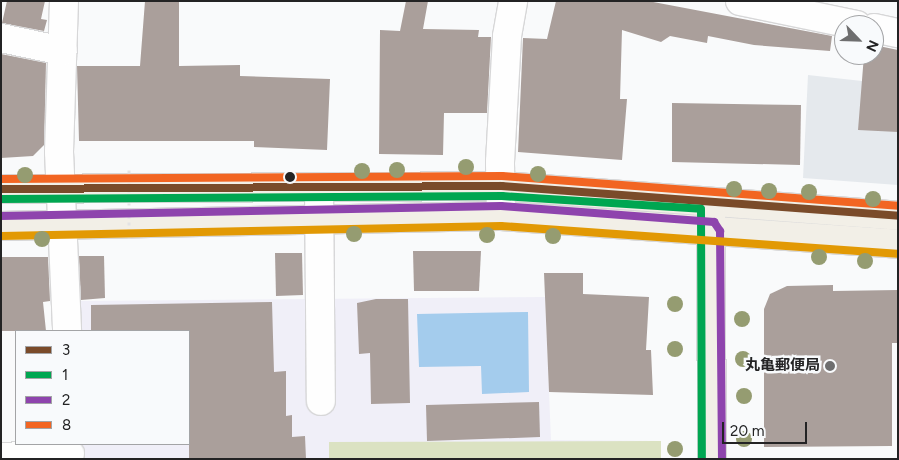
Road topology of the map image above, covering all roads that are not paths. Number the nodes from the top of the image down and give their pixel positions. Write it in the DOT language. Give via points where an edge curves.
graph roads {
  1 [pos="64,1"];
  2 [pos="513,1"];
  3 [pos="740,1"];
  4 [pos="834,20"];
  5 [pos="884,30"];
  6 [pos="898,33"];
  7 [pos="1,38"];
  8 [pos="63,51"];
  9 [pos="502,186"];
  10 [pos="63,188"];
  11 [pos="319,188"];
  12 [pos="1,189"];
  13 [pos="711,200"];
  14 [pos="501,216"];
  15 [pos="898,216"];
  16 [pos="319,220"];
  17 [pos="65,225"];
  18 [pos="1,226"];
  19 [pos="710,231"];
  20 [pos="898,244"];
  21 [pos="67,330"];
  22 [pos="321,401"];
  23 [pos="70,452"];
  24 [pos="1,457"];
  25 [pos="712,459"];
  1 -- 8 [label="street"];
  2 -- 9 [label="street" via="507,36 500,162"];
  3 -- 4 [label="street"];
  5 -- 6 [label="street"];
  7 -- 8 [label="street"];
  8 -- 10 [label="street" via="60,152"];
  9 -- 11 [label="main road"];
  9 -- 13 [label="main road"];
  9 -- 14 [label="street"];
  10 -- 11 [label="main road"];
  10 -- 12 [label="main road"];
  10 -- 17 [label="street"];
  11 -- 16 [label="street"];
  13 -- 15 [label="main road"];
  13 -- 19 [label="main road"];
  14 -- 16 [label="main road"];
  14 -- 19 [label="main road"];
  16 -- 17 [label="main road"];
  16 -- 22 [label="street"];
  17 -- 18 [label="main road"];
  17 -- 21 [label="street"];
  19 -- 20 [label="main road"];
  19 -- 25 [label="main road"];
  23 -- 24 [label="street"];
}
